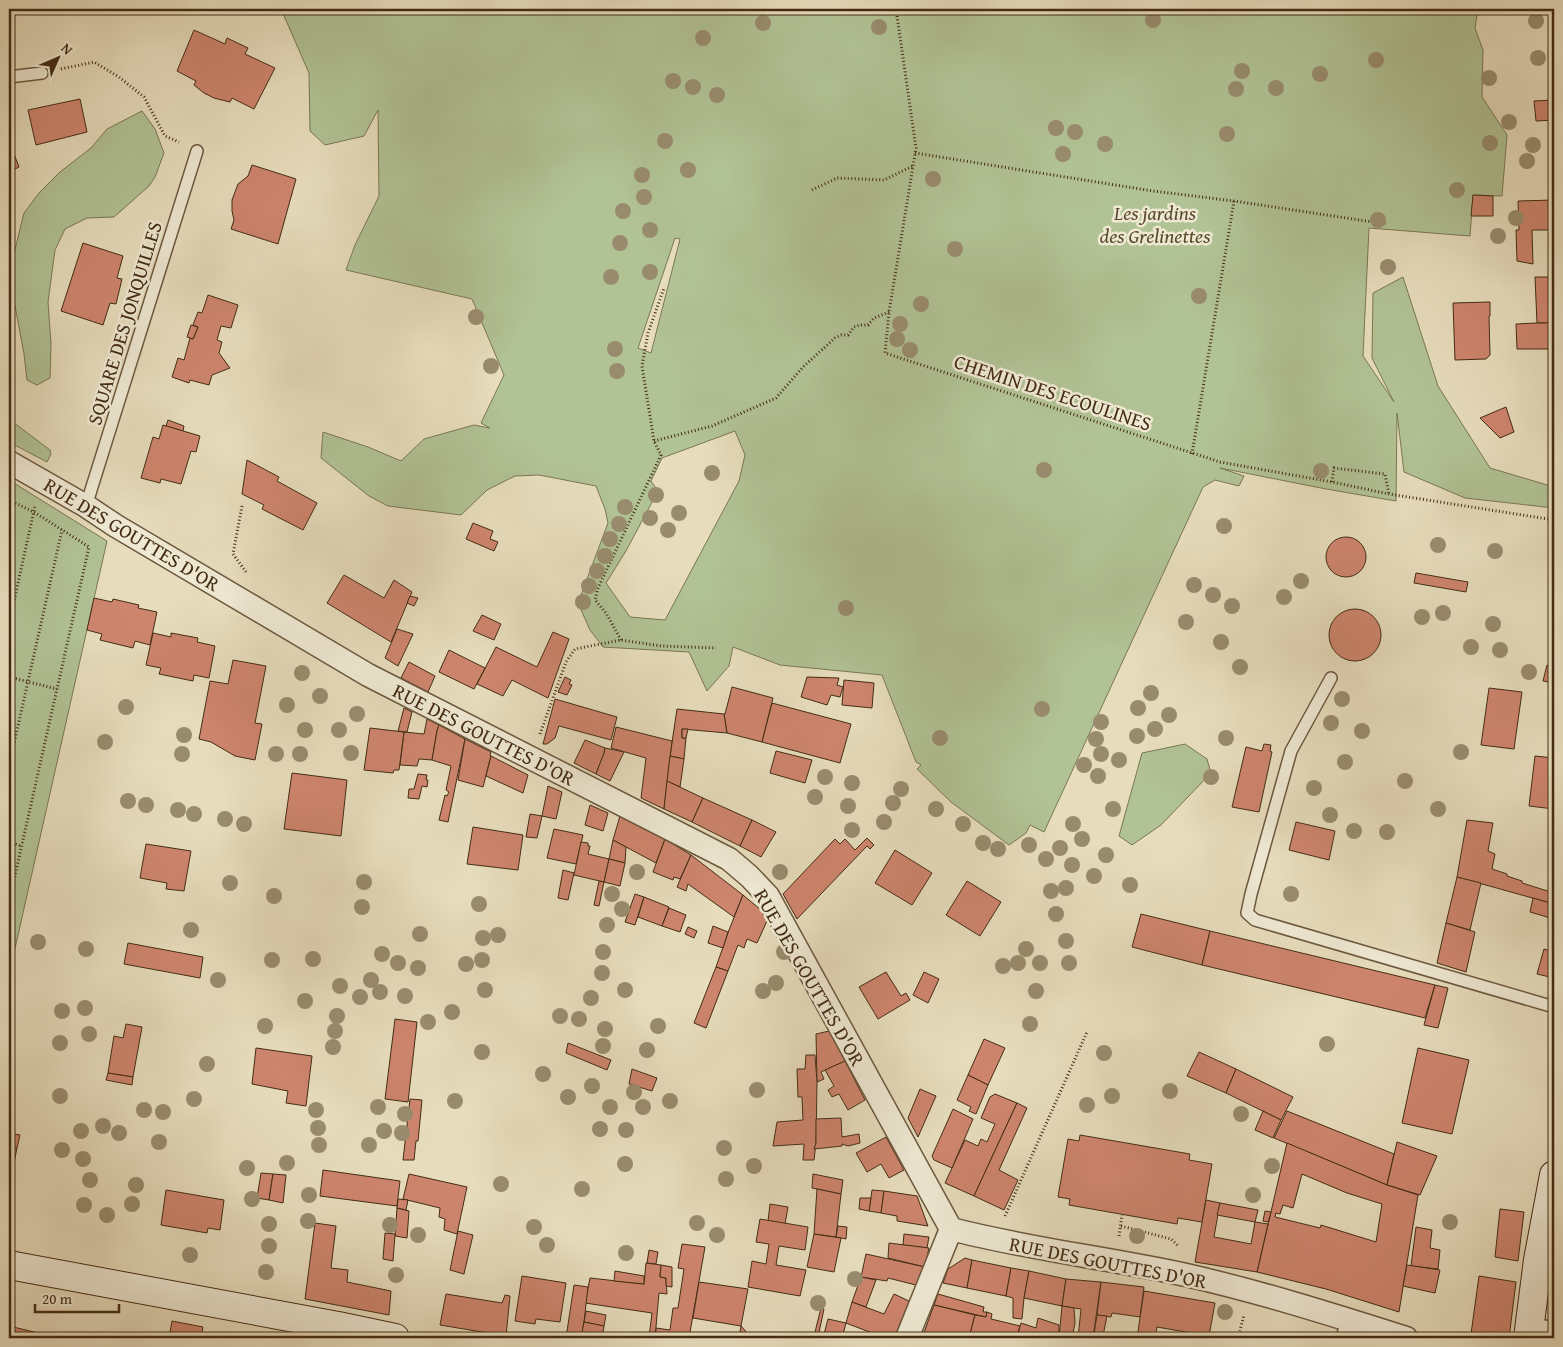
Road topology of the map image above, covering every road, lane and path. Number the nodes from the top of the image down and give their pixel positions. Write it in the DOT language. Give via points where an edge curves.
graph roads {
  1 [pos="896,9"];
  2 [pos="42,73"];
  3 [pos="9,77"];
  4 [pos="197,151"];
  5 [pos="915,153"];
  6 [pos="914,165"];
  7 [pos="812,190"];
  8 [pos="1234,201"];
  9 [pos="1386,224"];
  10 [pos="664,288"];
  11 [pos="889,312"];
  12 [pos="654,441"];
  13 [pos="1192,454"];
  14 [pos="9,462"];
  15 [pos="1332,482"];
  16 [pos="1389,494"];
  17 [pos="9,500"];
  18 [pos="86,506"];
  19 [pos="242,506"];
  20 [pos="34,512"];
  21 [pos="1554,520"];
  22 [pos="62,530"];
  23 [pos="221,588"];
  24 [pos="9,624"];
  25 [pos="621,640"];
  26 [pos="716,648"];
  27 [pos="9,677"];
  28 [pos="1331,678"];
  29 [pos="28,682"];
  30 [pos="57,689"];
  31 [pos="532,758"];
  32 [pos="9,766"];
  33 [pos="9,842"];
  34 [pos="22,846"];
  35 [pos="9,902"];
  36 [pos="1554,1007"];
  37 [pos="1087,1032"];
  38 [pos="1554,1175"];
  39 [pos="1122,1215"];
  40 [pos="951,1229"];
  41 [pos="1118,1238"];
  42 [pos="992,1240"];
  43 [pos="9,1265"];
  44 [pos="1345,1329"];
  45 [pos="337,1332"];
  46 [pos="1537,1333"];
  47 [pos="395,1338"];
  48 [pos="907,1338"];
  49 [pos="1406,1338"];
  1 -- 5 [label="path, CHEMIN DES ECOULINES"];
  2 -- 3 [label="lane"];
  2 -- 4 [label="path" via="94,62 144,97 165,136"];
  4 -- 18 [label="lane, SQUARE DES JONQUILLES"];
  5 -- 6 [label="path, CHEMIN DES ECOULINES"];
  5 -- 8 [label="path"];
  6 -- 7 [label="path" via="884,180 837,178"];
  6 -- 11 [label="path, CHEMIN DES ECOULINES"];
  8 -- 9 [label="path"];
  8 -- 13 [label="path"];
  10 -- 12 [label="path" via="648,333 642,366"];
  11 -- 12 [label="path" via="874,318 868,325 854,328 848,335 835,338 776,398 712,426"];
  11 -- 13 [label="path, CHEMIN DES ECOULINES" via="885,353"];
  12 -- 25 [label="path" via="661,456 595,600"];
  13 -- 15 [label="path, CHEMIN DES ECOULINES"];
  14 -- 18 [label="street, RUE DES GOUTTES D'OR"];
  15 -- 16 [label="path, CHEMIN DES ECOULINES"];
  15 -- 16 [label="path" via="1334,468 1385,474"];
  16 -- 21 [label="path, CHEMIN DES ECOULINES"];
  17 -- 20 [label="path"];
  18 -- 23 [label="street, RUE DES GOUTTES D'OR"];
  19 -- 23 [label="path" via="233,554 248,574 246,578 230,568"];
  20 -- 22 [label="path"];
  20 -- 24 [label="path"];
  22 -- 29 [label="path"];
  22 -- 30 [label="path" via="89,547"];
  23 -- 31 [label="street, RUE DES GOUTTES D'OR" via="368,675"];
  25 -- 26 [label="path" via="661,646"];
  25 -- 31 [label="path" via="575,649 566,662"];
  27 -- 29 [label="path"];
  28 -- 36 [label="lane" via="1291,751 1248,913 1255,920"];
  29 -- 30 [label="path"];
  29 -- 32 [label="path"];
  30 -- 34 [label="path"];
  31 -- 40 [label="street, RUE DES GOUTTES D'OR" via="729,859 768,896"];
  33 -- 34 [label="path"];
  34 -- 35 [label="path"];
  37 -- 42 [label="path"];
  38 -- 46 [label="main road" via="1538,1260"];
  39 -- 41 [label="path"];
  40 -- 42 [label="street, RUE DES GOUTTES D'OR"];
  40 -- 48 [label="street"];
  42 -- 44 [label="street, RUE DES GOUTTES D'OR" via="1186,1275 1246,1290"];
  43 -- 45 [label="main road"];
  44 -- 49 [label="street, RUE DES GOUTTES D'OR"];
  45 -- 47 [label="main road"];
}
